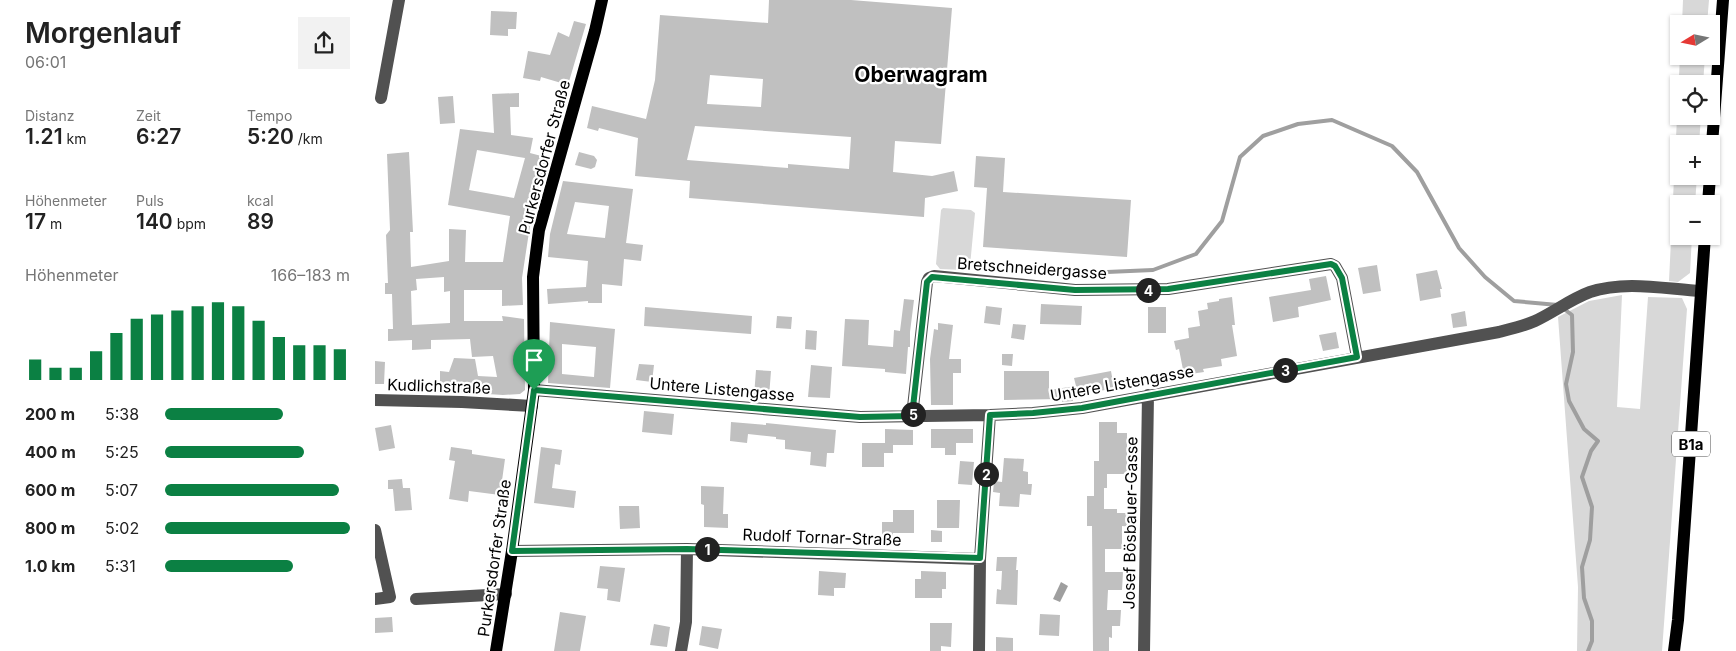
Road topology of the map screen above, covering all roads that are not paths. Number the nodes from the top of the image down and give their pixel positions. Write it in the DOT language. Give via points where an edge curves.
graph roads {
  1 [pos="399,0"];
  2 [pos="602,0"];
  3 [pos="1723,0"];
  4 [pos="381,98"];
  5 [pos="1713,135"];
  6 [pos="1704,245"];
  7 [pos="1701,291"];
  8 [pos="1357,357"];
  9 [pos="534,390"];
  10 [pos="1148,395"];
  11 [pos="375,400"];
  12 [pos="532,406"];
  13 [pos="990,415"];
  14 [pos="912,416"];
  15 [pos="375,530"];
  16 [pos="687,549"];
  17 [pos="512,551"];
  18 [pos="980,558"];
  19 [pos="506,594"];
  20 [pos="375,599"];
  21 [pos="416,599"];
  22 [pos="496,651"];
  23 [pos="681,651"];
  24 [pos="979,651"];
  25 [pos="1144,651"];
  26 [pos="1674,651"];
  1 -- 4 [label="street"];
  2 -- 9 [label="main road, Purkersdorfer Straße" via="539,230 533,277"];
  3 -- 5 [label="main road"];
  6 -- 7 [label="main road, B1a"];
  7 -- 8 [label="street, Untere Listengasse" via="1615,287 1590,292 1536,320 1499,332"];
  7 -- 26 [label="main road, B1a"];
  8 -- 10 [label="street, Untere Listengasse"];
  8 -- 14 [label="street, Bretschneidergasse" via="1342,278 1331,264 1168,289 1075,290 934,276 927,282"];
  9 -- 12 [label="main road, Purkersdorfer Straße"];
  9 -- 14 [label="street, Untere Listengasse" via="850,416"];
  10 -- 13 [label="street, Untere Listengasse" via="1082,408"];
  10 -- 25 [label="street, Josef Bösbauer-Gasse"];
  11 -- 12 [label="street, Kudlichstraße"];
  12 -- 17 [label="main road, Purkersdorfer Straße"];
  13 -- 14 [label="street, Untere Listengasse"];
  13 -- 18 [label="street"];
  15 -- 20 [label="street" via="390,597"];
  16 -- 17 [label="street, Rudolf Tornar-Straße"];
  16 -- 18 [label="street, Rudolf Tornar-Straße"];
  16 -- 23 [label="street" via="686,622"];
  17 -- 19 [label="main road, Purkersdorfer Straße"];
  18 -- 24 [label="street"];
  19 -- 21 [label="street"];
  19 -- 22 [label="main road, Purkersdorfer Straße"];
}
